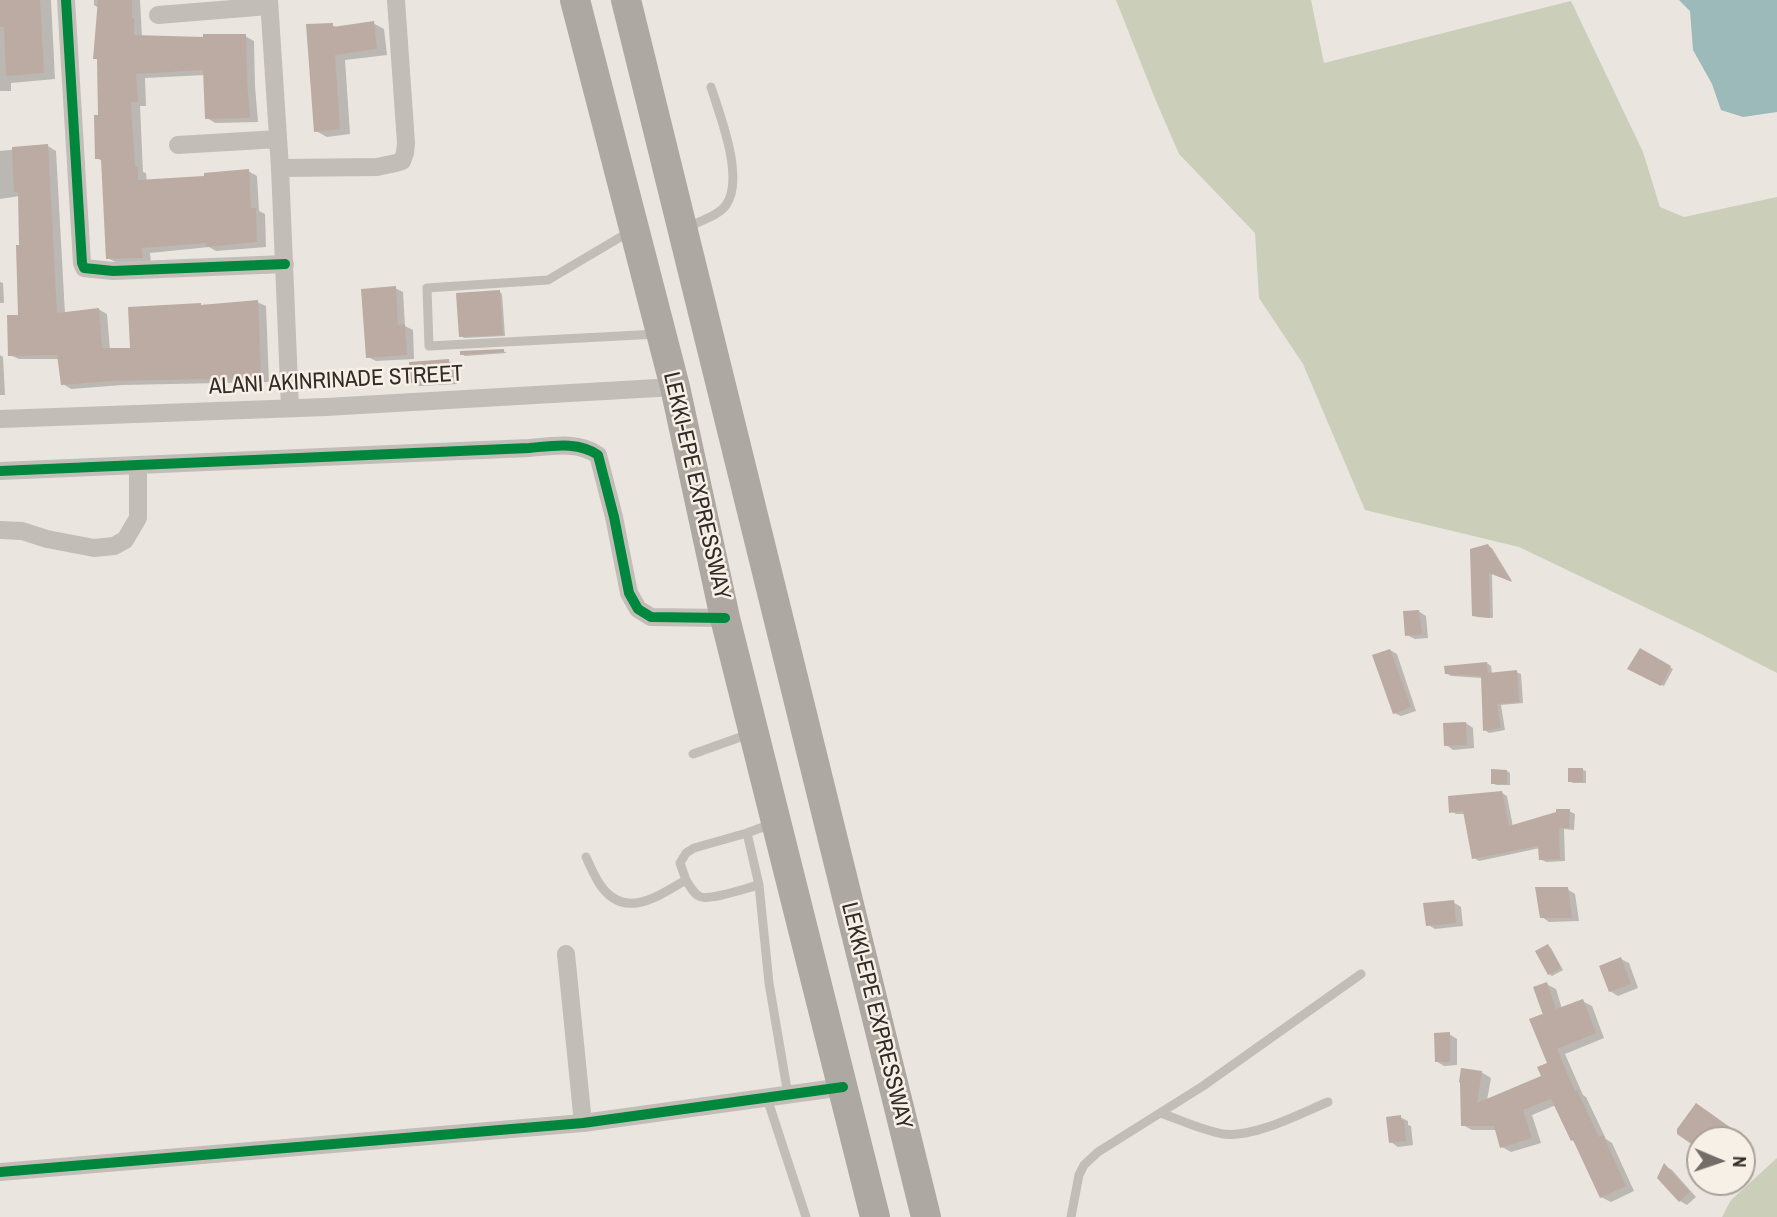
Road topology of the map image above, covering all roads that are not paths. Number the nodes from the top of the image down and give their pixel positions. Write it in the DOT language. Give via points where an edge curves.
graph roads {
  1 [pos="66,0"];
  2 [pos="396,0"];
  3 [pos="575,0"];
  4 [pos="626,0"];
  5 [pos="269,3"];
  6 [pos="158,15"];
  7 [pos="711,87"];
  8 [pos="278,139"];
  9 [pos="178,145"];
  10 [pos="280,168"];
  11 [pos="634,229"];
  12 [pos="682,230"];
  13 [pos="285,264"];
  14 [pos="661,334"];
  15 [pos="675,387"];
  16 [pos="290,408"];
  17 [pos="0,419"];
  18 [pos="138,465"];
  19 [pos="0,471"];
  20 [pos="0,530"];
  21 [pos="725,618"];
  22 [pos="754,732"];
  23 [pos="693,754"];
  24 [pos="776,822"];
  25 [pos="747,833"];
  26 [pos="586,858"];
  27 [pos="685,880"];
  28 [pos="759,885"];
  29 [pos="566,954"];
  30 [pos="1361,974"];
  31 [pos="843,1087"];
  32 [pos="788,1095"];
  33 [pos="767,1098"];
  34 [pos="1328,1102"];
  35 [pos="1160,1113"];
  36 [pos="583,1123"];
  37 [pos="0,1172"];
  38 [pos="806,1217"];
  39 [pos="875,1217"];
  40 [pos="926,1217"];
  41 [pos="1071,1217"];
  1 -- 13 [label="street" via="84,268 113,271"];
  2 -- 10 [label="street" via="405,143 402,161 377,167"];
  3 -- 11 [label="highway, LEKKI-EPE EXPRESSWAY"];
  4 -- 12 [label="highway, LEKKI-EPE EXPRESSWAY"];
  5 -- 6 [label="street"];
  5 -- 8 [label="street"];
  7 -- 12 [label="lane" via="731,154 733,183 726,204 716,214"];
  8 -- 9 [label="street"];
  8 -- 10 [label="street"];
  10 -- 13 [label="street"];
  11 -- 14 [label="highway, LEKKI-EPE EXPRESSWAY"];
  11 -- 14 [label="lane" via="548,280 426,288 429,346"];
  12 -- 40 [label="highway, LEKKI-EPE EXPRESSWAY"];
  13 -- 16 [label="street"];
  14 -- 15 [label="highway, LEKKI-EPE EXPRESSWAY"];
  15 -- 16 [label="street, ALANI AKINRINADE STREET"];
  15 -- 21 [label="highway, LEKKI-EPE EXPRESSWAY"];
  16 -- 17 [label="street, ALANI AKINRINADE STREET"];
  18 -- 19 [label="street"];
  18 -- 20 [label="street" via="138,518 125,540 114,546 94,548"];
  18 -- 21 [label="street" via="583,447 598,455 629,593 638,609 651,617"];
  21 -- 22 [label="highway, LEKKI-EPE EXPRESSWAY"];
  22 -- 23 [label="lane"];
  22 -- 24 [label="highway, LEKKI-EPE EXPRESSWAY"];
  24 -- 25 [label="lane"];
  24 -- 31 [label="highway, LEKKI-EPE EXPRESSWAY"];
  25 -- 27 [label="lane" via="687,853 680,863"];
  25 -- 28 [label="lane"];
  26 -- 27 [label="lane" via="599,884 623,903 649,901"];
  27 -- 28 [label="lane" via="702,897"];
  28 -- 32 [label="lane" via="769,983"];
  29 -- 36 [label="street"];
  30 -- 35 [label="lane"];
  31 -- 32 [label="street"];
  31 -- 39 [label="highway, LEKKI-EPE EXPRESSWAY"];
  32 -- 33 [label="street"];
  33 -- 36 [label="street"];
  33 -- 38 [label="lane"];
  34 -- 35 [label="lane" via="1254,1132 1226,1134"];
  35 -- 41 [label="lane" via="1084,1166"];
  36 -- 37 [label="street"];
}
